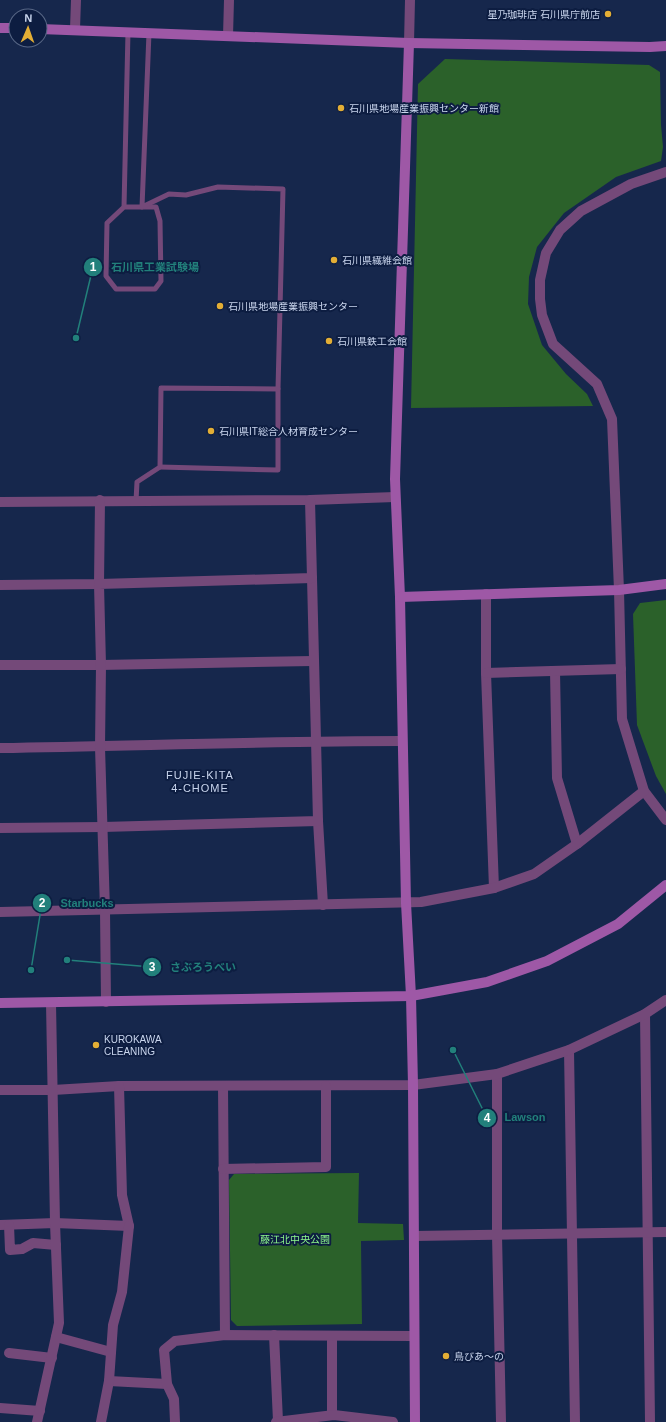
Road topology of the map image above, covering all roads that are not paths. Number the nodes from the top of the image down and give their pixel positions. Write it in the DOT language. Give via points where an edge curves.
graph roads {
  1 [pos="76,0"];
  2 [pos="229,0"];
  3 [pos="410,0"];
  4 [pos="48,29"];
  5 [pos="75,29"];
  6 [pos="128,31"];
  7 [pos="149,32"];
  8 [pos="228,36"];
  9 [pos="409,42"];
  10 [pos="666,46"];
  11 [pos="666,172"];
  12 [pos="124,207"];
  13 [pos="142,207"];
  14 [pos="278,389"];
  15 [pos="160,467"];
  16 [pos="395,497"];
  17 [pos="100,500"];
  18 [pos="310,500"];
  19 [pos="136,501"];
  20 [pos="0,502"];
  21 [pos="312,578"];
  22 [pos="99,584"];
  23 [pos="666,584"];
  24 [pos="0,585"];
  25 [pos="619,590"];
  26 [pos="486,594"];
  27 [pos="400,597"];
  28 [pos="313,661"];
  29 [pos="0,665"];
  30 [pos="101,665"];
  31 [pos="621,669"];
  32 [pos="555,671"];
  33 [pos="486,673"];
  34 [pos="316,741"];
  35 [pos="402,741"];
  36 [pos="100,747"];
  37 [pos="0,748"];
  38 [pos="644,791"];
  39 [pos="666,820"];
  40 [pos="318,822"];
  41 [pos="103,827"];
  42 [pos="0,828"];
  43 [pos="577,844"];
  44 [pos="666,885"];
  45 [pos="494,888"];
  46 [pos="406,902"];
  47 [pos="323,905"];
  48 [pos="105,910"];
  49 [pos="0,912"];
  50 [pos="411,996"];
  51 [pos="666,1000"];
  52 [pos="106,1002"];
  53 [pos="0,1003"];
  54 [pos="51,1003"];
  55 [pos="645,1014"];
  56 [pos="569,1050"];
  57 [pos="497,1074"];
  58 [pos="413,1085"];
  59 [pos="119,1086"];
  60 [pos="223,1086"];
  61 [pos="326,1086"];
  62 [pos="0,1090"];
  63 [pos="53,1090"];
  64 [pos="224,1169"];
  65 [pos="54,1223"];
  66 [pos="4,1225"];
  67 [pos="129,1226"];
  68 [pos="648,1232"];
  69 [pos="666,1232"];
  70 [pos="572,1234"];
  71 [pos="498,1235"];
  72 [pos="414,1236"];
  73 [pos="56,1245"];
  74 [pos="225,1335"];
  75 [pos="274,1335"];
  76 [pos="332,1336"];
  77 [pos="414,1336"];
  78 [pos="56,1337"];
  79 [pos="9,1352"];
  80 [pos="111,1352"];
  81 [pos="52,1358"];
  82 [pos="109,1381"];
  83 [pos="167,1384"];
  84 [pos="0,1408"];
  85 [pos="40,1411"];
  86 [pos="332,1415"];
  87 [pos="37,1422"];
  88 [pos="101,1422"];
  89 [pos="175,1422"];
  90 [pos="277,1422"];
  91 [pos="393,1422"];
  92 [pos="415,1422"];
  93 [pos="501,1422"];
  94 [pos="575,1422"];
  95 [pos="650,1422"];
  1 -- 5 [label="street"];
  2 -- 8 [label="street"];
  3 -- 9 [label="street"];
  4 -- 5 [label="street"];
  5 -- 6 [label="street"];
  6 -- 7 [label="street"];
  6 -- 12 [label="lane"];
  7 -- 8 [label="street"];
  7 -- 13 [label="lane"];
  8 -- 9 [label="street"];
  9 -- 10 [label="street"];
  9 -- 16 [label="street"];
  11 -- 25 [label="street" via="631,184 581,211 560,230 546,253 540,280 542,316 553,344 597,384 612,419"];
  12 -- 13 [label="lane"];
  12 -- 13 [label="lane" via="107,222 106,276 116,289 155,289 161,281 160,221 156,207"];
  13 -- 14 [label="lane" via="169,194 186,195 218,187 283,189"];
  14 -- 15 [label="lane" via="161,388"];
  14 -- 15 [label="lane" via="278,470"];
  15 -- 19 [label="lane" via="137,482"];
  16 -- 18 [label="street"];
  16 -- 27 [label="street"];
  17 -- 19 [label="street"];
  17 -- 20 [label="street"];
  17 -- 22 [label="street"];
  18 -- 19 [label="street"];
  18 -- 21 [label="street"];
  21 -- 22 [label="street"];
  21 -- 28 [label="street"];
  22 -- 24 [label="street"];
  22 -- 30 [label="street"];
  23 -- 25 [label="street"];
  25 -- 26 [label="street"];
  25 -- 31 [label="street"];
  26 -- 27 [label="street"];
  26 -- 33 [label="street"];
  27 -- 35 [label="street"];
  28 -- 30 [label="street"];
  28 -- 34 [label="street"];
  29 -- 30 [label="street"];
  30 -- 36 [label="street"];
  31 -- 32 [label="street"];
  31 -- 38 [label="street" via="622,720"];
  32 -- 33 [label="street"];
  32 -- 43 [label="street" via="557,778"];
  33 -- 45 [label="street"];
  34 -- 35 [label="street"];
  34 -- 36 [label="street"];
  34 -- 40 [label="street"];
  35 -- 46 [label="street"];
  36 -- 37 [label="street"];
  36 -- 41 [label="street"];
  38 -- 39 [label="street"];
  38 -- 43 [label="street"];
  40 -- 41 [label="street"];
  40 -- 47 [label="street"];
  41 -- 42 [label="street"];
  41 -- 48 [label="street"];
  43 -- 45 [label="street" via="534,874"];
  44 -- 50 [label="street" via="618,924 547,961 487,982"];
  45 -- 46 [label="street" via="421,902"];
  46 -- 47 [label="street"];
  46 -- 50 [label="street"];
  47 -- 48 [label="street"];
  48 -- 49 [label="street"];
  48 -- 52 [label="street"];
  50 -- 52 [label="street"];
  50 -- 58 [label="street"];
  51 -- 55 [label="street"];
  52 -- 54 [label="street"];
  53 -- 54 [label="street"];
  54 -- 63 [label="street"];
  55 -- 56 [label="street"];
  55 -- 68 [label="street"];
  56 -- 57 [label="street"];
  56 -- 70 [label="street"];
  57 -- 58 [label="street"];
  57 -- 71 [label="street"];
  58 -- 61 [label="street"];
  58 -- 72 [label="street"];
  59 -- 60 [label="street"];
  59 -- 63 [label="street"];
  59 -- 67 [label="street" via="122,1195"];
  60 -- 61 [label="street"];
  60 -- 64 [label="street"];
  61 -- 64 [label="street" via="326,1167"];
  62 -- 63 [label="street"];
  63 -- 65 [label="street"];
  64 -- 74 [label="street"];
  65 -- 66 [label="street"];
  65 -- 67 [label="street"];
  65 -- 73 [label="street"];
  66 -- 73 [label="street" via="10,1250 22,1249 33,1243"];
  67 -- 80 [label="street" via="122,1292 113,1325"];
  68 -- 69 [label="street"];
  68 -- 70 [label="street"];
  68 -- 95 [label="street"];
  70 -- 71 [label="street"];
  70 -- 94 [label="street"];
  71 -- 72 [label="street"];
  71 -- 93 [label="street"];
  72 -- 77 [label="street"];
  73 -- 78 [label="street" via="60,1323"];
  74 -- 75 [label="street"];
  74 -- 83 [label="street" via="175,1341 164,1350"];
  75 -- 76 [label="street"];
  75 -- 90 [label="street"];
  76 -- 77 [label="street"];
  76 -- 86 [label="street"];
  77 -- 92 [label="street"];
  78 -- 80 [label="street"];
  78 -- 81 [label="street"];
  79 -- 81 [label="street"];
  80 -- 82 [label="street"];
  81 -- 85 [label="street"];
  82 -- 83 [label="street"];
  82 -- 88 [label="street"];
  83 -- 89 [label="street" via="174,1399"];
  84 -- 85 [label="street"];
  85 -- 87 [label="street"];
  86 -- 90 [label="street"];
  86 -- 91 [label="street"];
}
